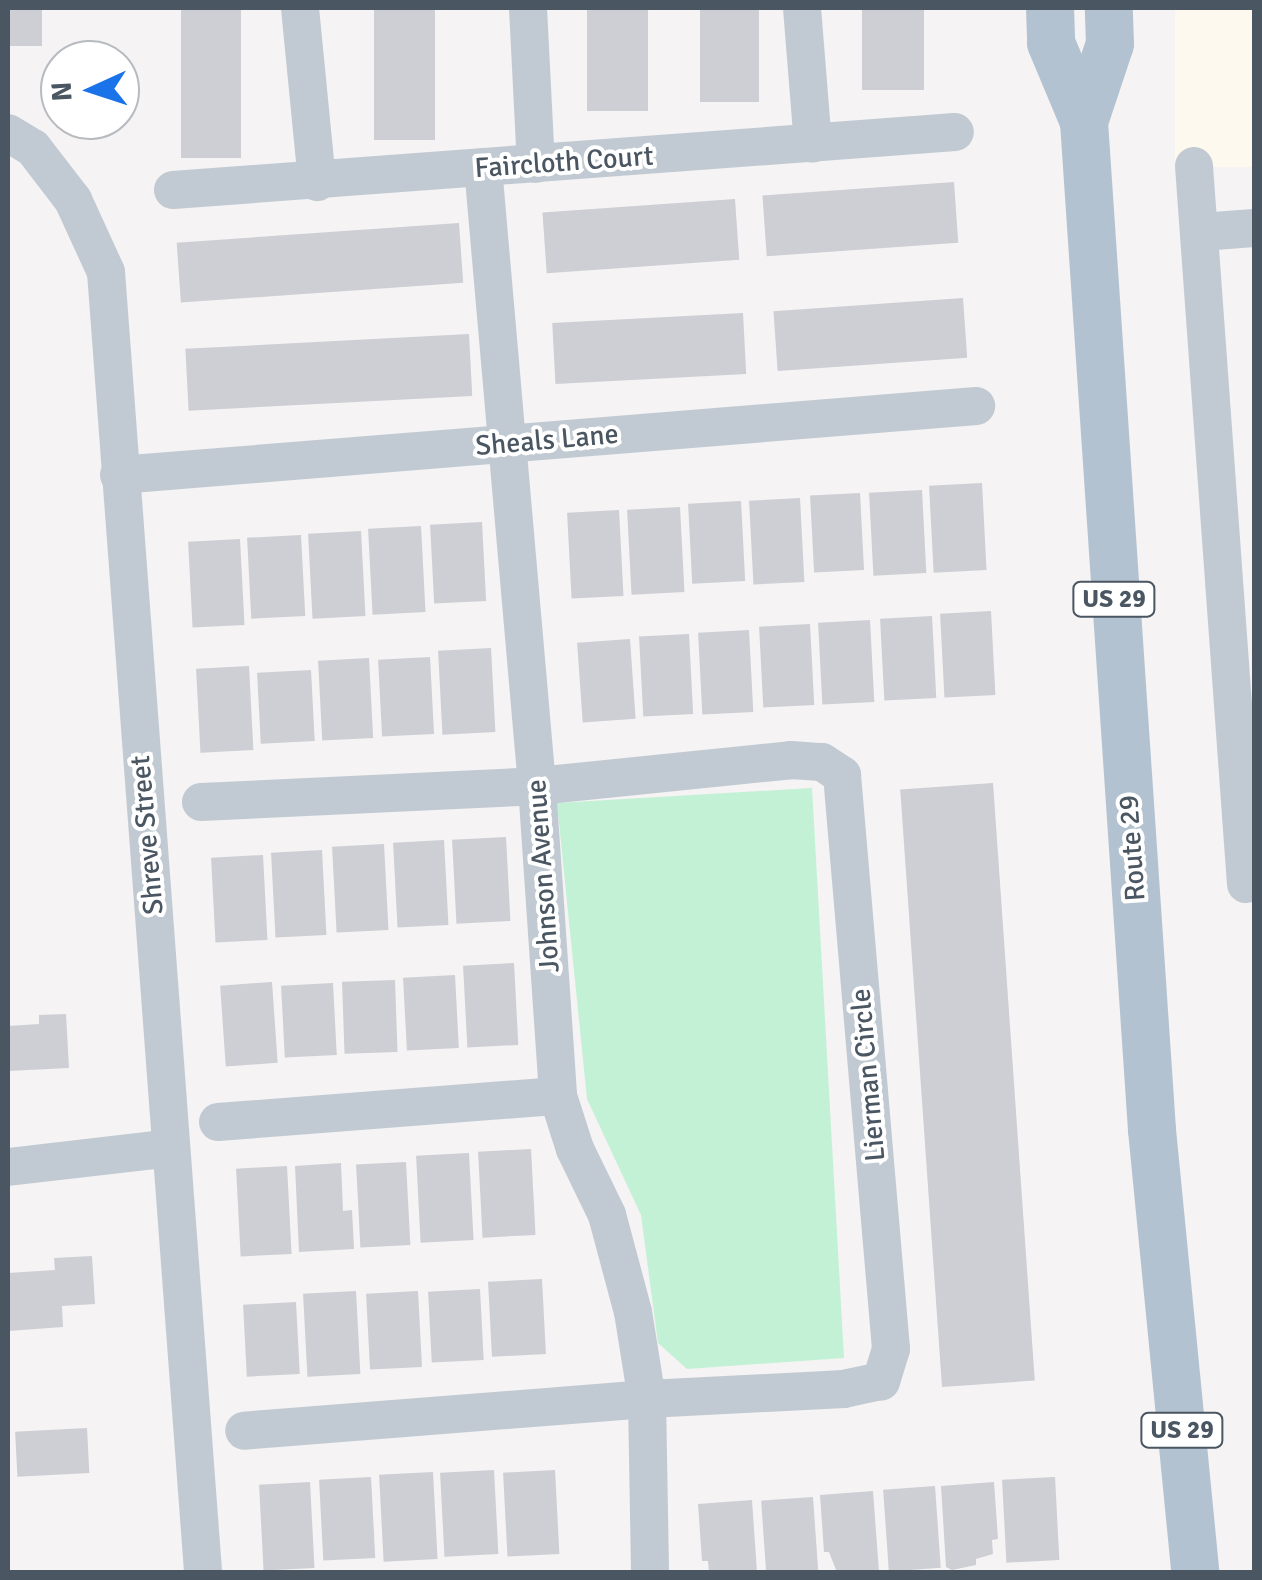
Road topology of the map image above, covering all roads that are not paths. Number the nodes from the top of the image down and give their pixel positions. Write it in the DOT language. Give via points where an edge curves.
graph roads {
  1 [pos="300,8"];
  2 [pos="528,8"];
  3 [pos="802,8"];
  4 [pos="1050,8"];
  5 [pos="1109,8"];
  6 [pos="1084,122"];
  7 [pos="955,132"];
  8 [pos="8,133"];
  9 [pos="814,144"];
  10 [pos="536,164"];
  11 [pos="1194,166"];
  12 [pos="484,167"];
  13 [pos="316,182"];
  14 [pos="173,190"];
  15 [pos="1254,228"];
  16 [pos="1200,232"];
  17 [pos="976,406"];
  18 [pos="506,443"];
  19 [pos="119,475"];
  20 [pos="537,786"];
  21 [pos="201,802"];
  22 [pos="1248,824"];
  23 [pos="1246,884"];
  24 [pos="558,1096"];
  25 [pos="218,1122"];
  26 [pos="172,1148"];
  27 [pos="8,1168"];
  28 [pos="647,1399"];
  29 [pos="244,1431"];
  30 [pos="203,1572"];
  31 [pos="650,1572"];
  32 [pos="1195,1572"];
  1 -- 13 [label="street"];
  2 -- 10 [label="street"];
  3 -- 9 [label="street"];
  4 -- 6 [label="main road, Route 29 / US 29" via="1051,44"];
  5 -- 6 [label="main road, Route 29 / US 29" via="1110,44"];
  6 -- 32 [label="main road, Route 29 / US 29" via="1152,1130"];
  7 -- 9 [label="street, Faircloth Court"];
  8 -- 19 [label="street, Shreve Street" via="34,148 74,200 106,272"];
  9 -- 10 [label="street, Faircloth Court"];
  10 -- 12 [label="street, Faircloth Court"];
  11 -- 16 [label="street"];
  12 -- 13 [label="street, Faircloth Court"];
  12 -- 18 [label="street, Johnson Avenue"];
  13 -- 14 [label="street, Faircloth Court"];
  15 -- 16 [label="street"];
  16 -- 22 [label="street"];
  17 -- 18 [label="street, Sheals Lane"];
  18 -- 19 [label="street, Sheals Lane"];
  18 -- 20 [label="street, Johnson Avenue"];
  19 -- 26 [label="street, Shreve Street"];
  20 -- 21 [label="street, Lierman Circle"];
  20 -- 24 [label="street, Johnson Avenue"];
  20 -- 28 [label="street, Lierman Circle" via="791,760 822,762 842,775 891,1349 881,1381 844,1390"];
  22 -- 23 [label="street"];
  24 -- 25 [label="street"];
  24 -- 28 [label="street, Johnson Avenue" via="607,1215"];
  26 -- 27 [label="street"];
  26 -- 30 [label="street, Shreve Street"];
  28 -- 29 [label="street, Lierman Circle"];
  28 -- 31 [label="street, Johnson Avenue"];
}
